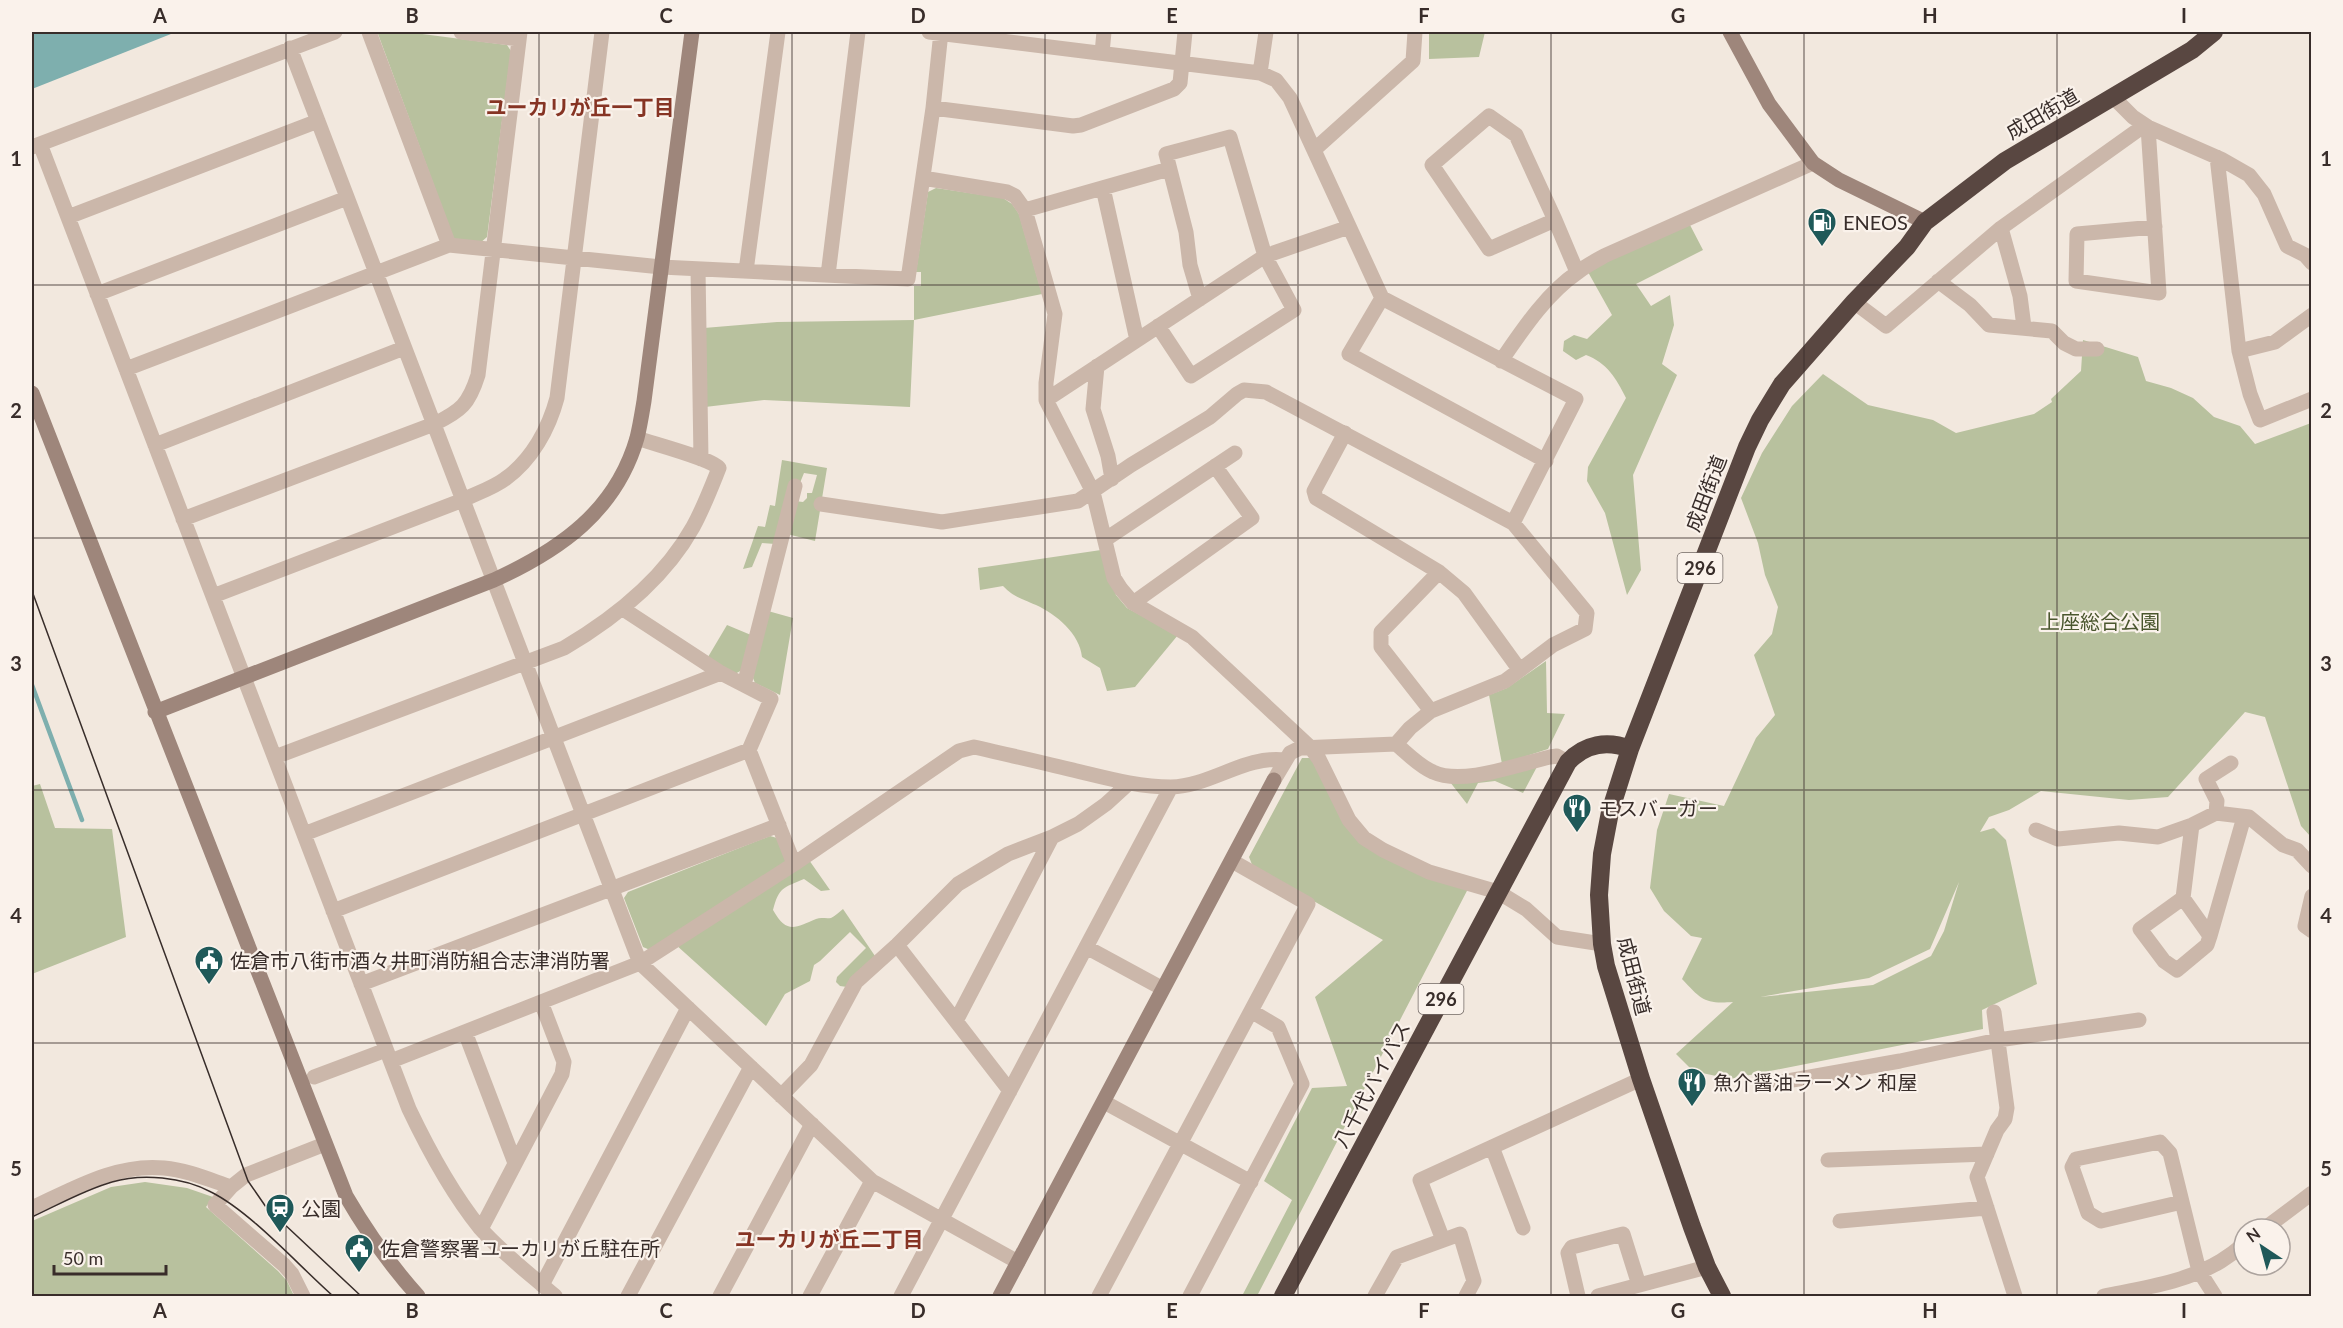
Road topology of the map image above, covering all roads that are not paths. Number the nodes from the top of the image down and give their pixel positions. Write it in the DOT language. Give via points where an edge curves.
graph roads {
  1 [pos="335,32"];
  2 [pos="369,32"];
  3 [pos="461,32"];
  4 [pos="602,32"];
  5 [pos="692,32"];
  6 [pos="778,32"];
  7 [pos="858,32"];
  8 [pos="937,32"];
  9 [pos="1104,32"];
  10 [pos="1185,32"];
  11 [pos="1266,32"];
  12 [pos="1415,32"];
  13 [pos="1730,32"];
  14 [pos="2214,32"];
  15 [pos="520,35"];
  16 [pos="1019,37"];
  17 [pos="290,48"];
  18 [pos="1102,53"];
  19 [pos="1182,63"];
  20 [pos="1260,73"];
  21 [pos="2114,98"];
  22 [pos="933,108"];
  23 [pos="318,121"];
  24 [pos="2147,126"];
  25 [pos="36,145"];
  26 [pos="1314,150"];
  27 [pos="2217,157"];
  28 [pos="1813,163"];
  29 [pos="1169,169"];
  30 [pos="923,178"];
  31 [pos="1103,188"];
  32 [pos="347,198"];
  33 [pos="1025,210"];
  34 [pos="68,217"];
  35 [pos="1556,220"];
  36 [pos="1925,222"];
  37 [pos="2155,226"];
  38 [pos="1349,227"];
  39 [pos="2001,228"];
  40 [pos="449,245"];
  41 [pos="493,251"];
  42 [pos="1265,256"];
  43 [pos="573,258"];
  44 [pos="2312,263"];
  45 [pos="661,267"];
  46 [pos="698,269"];
  47 [pos="746,271"];
  48 [pos="1577,272"];
  49 [pos="375,273"];
  50 [pos="828,275"];
  51 [pos="1938,281"];
  52 [pos="97,294"];
  53 [pos="1382,298"];
  54 [pos="1200,299"];
  55 [pos="1854,302"];
  56 [pos="2312,315"];
  57 [pos="1158,326"];
  58 [pos="2024,327"];
  59 [pos="1137,340"];
  60 [pos="404,348"];
  61 [pos="2097,349"];
  62 [pos="2239,351"];
  63 [pos="1501,361"];
  64 [pos="1096,366"];
  65 [pos="126,369"];
  66 [pos="32,393"];
  67 [pos="2312,399"];
  68 [pos="1046,400"];
  69 [pos="434,424"];
  70 [pos="1345,433"];
  71 [pos="637,438"];
  72 [pos="155,445"];
  73 [pos="1235,453"];
  74 [pos="701,459"];
  75 [pos="1546,461"];
  76 [pos="1215,466"];
  77 [pos="1112,479"];
  78 [pos="795,486"];
  79 [pos="1093,492"];
  80 [pos="463,500"];
  81 [pos="821,504"];
  82 [pos="183,519"];
  83 [pos="1513,523"];
  84 [pos="1106,539"];
  85 [pos="1439,572"];
  86 [pos="494,580"];
  87 [pos="213,596"];
  88 [pos="1133,603"];
  89 [pos="623,609"];
  90 [pos="526,664"];
  91 [pos="1519,669"];
  92 [pos="722,673"];
  93 [pos="244,678"];
  94 [pos="744,685"];
  95 [pos="1431,711"];
  96 [pos="155,712"];
  97 [pos="554,738"];
  98 [pos="1396,744"];
  99 [pos="1311,748"];
  100 [pos="1630,749"];
  101 [pos="749,750"];
  102 [pos="274,757"];
  103 [pos="1285,760"];
  104 [pos="1568,762"];
  105 [pos="2230,763"];
  106 [pos="1129,783"];
  107 [pos="1171,787"];
  108 [pos="2216,813"];
  109 [pos="583,814"];
  110 [pos="2244,817"];
  111 [pos="779,825"];
  112 [pos="2192,825"];
  113 [pos="2036,830"];
  114 [pos="304,834"];
  115 [pos="1052,837"];
  116 [pos="1232,861"];
  117 [pos="794,864"];
  118 [pos="2312,866"];
  119 [pos="612,889"];
  120 [pos="1498,892"];
  121 [pos="2312,896"];
  122 [pos="2183,898"];
  123 [pos="333,911"];
  124 [pos="2312,931"];
  125 [pos="2210,936"];
  126 [pos="1602,944"];
  127 [pos="897,945"];
  128 [pos="1086,947"];
  129 [pos="640,963"];
  130 [pos="361,984"];
  131 [pos="1156,985"];
  132 [pos="541,1002"];
  133 [pos="688,1008"];
  134 [pos="1251,1011"];
  135 [pos="1994,1012"];
  136 [pos="2139,1020"];
  137 [pos="956,1021"];
  138 [pos="465,1032"];
  139 [pos="1998,1040"];
  140 [pos="389,1055"];
  141 [pos="751,1067"];
  142 [pos="314,1077"];
  143 [pos="1641,1079"];
  144 [pos="1764,1085"];
  145 [pos="1010,1091"];
  146 [pos="781,1096"];
  147 [pos="1104,1102"];
  148 [pos="812,1125"];
  149 [pos="1180,1143"];
  150 [pos="325,1144"];
  151 [pos="1492,1147"];
  152 [pos="1987,1154"];
  153 [pos="1828,1160"];
  154 [pos="514,1163"];
  155 [pos="872,1181"];
  156 [pos="1251,1182"];
  157 [pos="231,1187"];
  158 [pos="2312,1193"];
  159 [pos="2182,1202"];
  160 [pos="32,1208"];
  161 [pos="1988,1208"];
  162 [pos="2280,1217"];
  163 [pos="942,1220"];
  164 [pos="1840,1221"];
  165 [pos="1523,1228"];
  166 [pos="481,1229"];
  167 [pos="1443,1240"];
  168 [pos="2232,1253"];
  169 [pos="1018,1262"];
  170 [pos="1707,1267"];
  171 [pos="2199,1271"];
  172 [pos="542,1285"];
  173 [pos="1639,1285"];
  174 [pos="303,1296"];
  175 [pos="418,1296"];
  176 [pos="555,1296"];
  177 [pos="627,1296"];
  178 [pos="720,1296"];
  179 [pos="810,1296"];
  180 [pos="901,1296"];
  181 [pos="1000,1296"];
  182 [pos="1099,1296"];
  183 [pos="1190,1296"];
  184 [pos="1283,1296"];
  185 [pos="1375,1296"];
  186 [pos="1466,1296"];
  187 [pos="1578,1296"];
  188 [pos="1598,1296"];
  189 [pos="1722,1296"];
  190 [pos="2015,1296"];
  191 [pos="2104,1296"];
  192 [pos="2215,1296"];
  1 -- 17 [label="street"];
  2 -- 40 [label="street"];
  3 -- 15 [label="street"];
  4 -- 43 [label="street"];
  5 -- 45 [label="street"];
  6 -- 47 [label="street"];
  7 -- 50 [label="street"];
  8 -- 16 [label="street"];
  8 -- 22 [label="street"];
  9 -- 18 [label="street"];
  10 -- 19 [label="street"];
  11 -- 20 [label="street"];
  12 -- 26 [label="street" via="1413,61"];
  13 -- 28 [label="street" via="1769,104"];
  14 -- 21 [label="highway, 成田街道 / 296"];
  15 -- 41 [label="street"];
  16 -- 18 [label="street"];
  17 -- 23 [label="street"];
  17 -- 25 [label="street"];
  18 -- 19 [label="street"];
  19 -- 20 [label="street"];
  19 -- 22 [label="street" via="1180,83 1174,89 1073,126"];
  20 -- 26 [label="street" via="1276,80 1284,89"];
  21 -- 24 [label="street"];
  21 -- 36 [label="highway, 成田街道 / 296" via="2005,161"];
  22 -- 30 [label="street"];
  23 -- 32 [label="street"];
  23 -- 34 [label="street"];
  24 -- 27 [label="street"];
  24 -- 37 [label="street"];
  24 -- 39 [label="street"];
  25 -- 34 [label="street"];
  26 -- 38 [label="street"];
  27 -- 44 [label="street" via="2249,175 2265,194 2287,246"];
  27 -- 62 [label="street"];
  28 -- 36 [label="street"];
  28 -- 48 [label="street" via="1606,255"];
  29 -- 31 [label="street"];
  29 -- 42 [label="street" via="1166,154 1230,137"];
  29 -- 54 [label="street"];
  30 -- 33 [label="street" via="1007,192"];
  30 -- 50 [label="street" via="908,279"];
  31 -- 33 [label="street"];
  31 -- 59 [label="street"];
  32 -- 49 [label="street"];
  32 -- 52 [label="street"];
  33 -- 68 [label="street" via="1055,314"];
  34 -- 52 [label="street"];
  35 -- 35 [label="street" via="1516,135 1489,116 1432,165 1489,249"];
  35 -- 48 [label="street"];
  36 -- 55 [label="highway, 成田街道 / 296" via="1907,247"];
  37 -- 37 [label="street" via="2159,293 2076,280 2077,234"];
  38 -- 42 [label="street"];
  38 -- 53 [label="street"];
  39 -- 51 [label="street"];
  39 -- 58 [label="street"];
  40 -- 41 [label="street"];
  40 -- 49 [label="street"];
  41 -- 43 [label="street"];
  41 -- 69 [label="street" via="473,390 462,408"];
  42 -- 54 [label="street"];
  42 -- 57 [label="street" via="1294,310 1191,376"];
  43 -- 45 [label="street"];
  43 -- 80 [label="street" via="557,398 547,428 516,471"];
  45 -- 46 [label="street"];
  45 -- 71 [label="street"];
  46 -- 47 [label="street"];
  46 -- 74 [label="street"];
  47 -- 50 [label="street"];
  48 -- 63 [label="street" via="1526,325"];
  49 -- 60 [label="street"];
  49 -- 65 [label="street"];
  51 -- 55 [label="street" via="1886,326"];
  51 -- 58 [label="street" via="1989,325"];
  52 -- 65 [label="street"];
  53 -- 63 [label="street"];
  53 -- 75 [label="street" via="1349,354"];
  54 -- 57 [label="street"];
  55 -- 100 [label="highway, 成田街道 / 296" via="1782,384 1760,420"];
  56 -- 62 [label="street" via="2275,342"];
  57 -- 59 [label="street"];
  58 -- 61 [label="street" via="2052,331 2076,349"];
  59 -- 64 [label="street"];
  60 -- 69 [label="street"];
  60 -- 72 [label="street"];
  62 -- 67 [label="street" via="2260,420"];
  63 -- 75 [label="street" via="1576,399"];
  64 -- 68 [label="street"];
  64 -- 77 [label="street" via="1093,409"];
  65 -- 72 [label="street"];
  66 -- 96 [label="street"];
  68 -- 79 [label="street"];
  69 -- 80 [label="street"];
  69 -- 82 [label="street"];
  70 -- 77 [label="street" via="1266,392 1244,390 1210,417"];
  70 -- 83 [label="street"];
  70 -- 85 [label="street" via="1314,491 1316,498"];
  71 -- 74 [label="street"];
  71 -- 86 [label="street" via="616,486 576,533 532,563"];
  72 -- 82 [label="street"];
  73 -- 76 [label="street"];
  74 -- 89 [label="street" via="719,468 693,527 665,567"];
  75 -- 83 [label="street"];
  76 -- 84 [label="street"];
  76 -- 88 [label="street" via="1252,518"];
  77 -- 79 [label="street"];
  78 -- 94 [label="street"];
  79 -- 81 [label="street" via="1078,501 942,522"];
  79 -- 84 [label="street"];
  80 -- 86 [label="street"];
  80 -- 87 [label="street"];
  82 -- 87 [label="street"];
  83 -- 91 [label="street" via="1587,613 1585,629"];
  84 -- 88 [label="street" via="1114,578"];
  85 -- 91 [label="street" via="1464,593"];
  85 -- 95 [label="street" via="1381,632 1381,647"];
  86 -- 90 [label="street"];
  86 -- 93 [label="street"];
  87 -- 93 [label="street"];
  88 -- 99 [label="street" via="1192,637"];
  89 -- 90 [label="street" via="591,633"];
  89 -- 92 [label="street"];
  90 -- 97 [label="street"];
  90 -- 102 [label="street"];
  91 -- 95 [label="street" via="1505,681"];
  92 -- 94 [label="street"];
  92 -- 97 [label="street"];
  93 -- 96 [label="street"];
  93 -- 102 [label="street"];
  94 -- 101 [label="street" via="771,699"];
  95 -- 98 [label="street"];
  96 -- 150 [label="street"];
  97 -- 109 [label="street"];
  97 -- 114 [label="street"];
  98 -- 99 [label="street"];
  98 -- 104 [label="street" via="1420,765 1447,777 1557,756"];
  99 -- 103 [label="street" via="1294,750"];
  99 -- 120 [label="street" via="1349,820 1364,838 1429,873"];
  100 -- 104 [label="highway" via="1606,743 1575,754"];
  100 -- 126 [label="highway, 成田街道 / 296" via="1602,854"];
  101 -- 109 [label="street"];
  101 -- 111 [label="street"];
  102 -- 114 [label="street"];
  103 -- 107 [label="street" via="1255,761 1207,780"];
  103 -- 116 [label="street"];
  104 -- 120 [label="highway, 八千代バイパス / 296"];
  105 -- 108 [label="street" via="2206,779 2217,801"];
  106 -- 107 [label="street"];
  106 -- 115 [label="street" via="1078,824"];
  106 -- 117 [label="street" via="974,747 959,751"];
  107 -- 128 [label="street"];
  108 -- 110 [label="street"];
  108 -- 112 [label="street"];
  109 -- 119 [label="street"];
  109 -- 123 [label="street"];
  110 -- 118 [label="street" via="2261,825 2283,845 2297,850"];
  110 -- 125 [label="street"];
  111 -- 117 [label="street"];
  111 -- 119 [label="street"];
  112 -- 113 [label="street" via="2157,837 2119,833 2058,839"];
  112 -- 122 [label="street"];
  114 -- 123 [label="street"];
  115 -- 127 [label="street" via="1008,854 958,884"];
  115 -- 137 [label="street"];
  116 -- 134 [label="street" via="1308,904"];
  116 -- 147 [label="street"];
  117 -- 129 [label="street"];
  119 -- 129 [label="street"];
  119 -- 130 [label="street"];
  120 -- 126 [label="street" via="1526,909 1557,937"];
  120 -- 184 [label="highway, 八千代バイパス / 296"];
  121 -- 124 [label="street" via="2306,926"];
  122 -- 125 [label="street"];
  122 -- 125 [label="street" via="2140,929 2164,961 2177,970 2208,945"];
  123 -- 130 [label="street"];
  126 -- 143 [label="highway, 成田街道 / 296"];
  127 -- 137 [label="street"];
  127 -- 146 [label="street" via="856,982 811,1065"];
  128 -- 131 [label="street"];
  128 -- 145 [label="street"];
  129 -- 132 [label="street"];
  129 -- 133 [label="street"];
  130 -- 140 [label="street"];
  132 -- 138 [label="street"];
  132 -- 154 [label="street" via="564,1062 562,1074"];
  133 -- 141 [label="street"];
  133 -- 172 [label="street"];
  134 -- 149 [label="street"];
  134 -- 156 [label="street" via="1278,1027 1302,1084"];
  135 -- 139 [label="street"];
  136 -- 139 [label="street"];
  137 -- 145 [label="street"];
  138 -- 140 [label="street"];
  138 -- 154 [label="street"];
  139 -- 144 [label="street"];
  139 -- 152 [label="street" via="2007,1108"];
  140 -- 142 [label="street"];
  140 -- 166 [label="street" via="425,1144"];
  141 -- 146 [label="street"];
  141 -- 177 [label="street"];
  143 -- 151 [label="street"];
  143 -- 170 [label="highway, 成田街道 / 296"];
  145 -- 163 [label="street"];
  146 -- 148 [label="street"];
  147 -- 149 [label="street"];
  147 -- 169 [label="street"];
  148 -- 155 [label="street"];
  148 -- 178 [label="street"];
  149 -- 156 [label="street"];
  149 -- 182 [label="street"];
  150 -- 157 [label="street" via="246,1175"];
  150 -- 175 [label="street" via="346,1196 366,1230"];
  151 -- 165 [label="street"];
  151 -- 167 [label="street" via="1420,1180"];
  152 -- 153 [label="street"];
  152 -- 161 [label="street" via="1977,1177"];
  154 -- 166 [label="street"];
  155 -- 163 [label="street"];
  155 -- 179 [label="street"];
  156 -- 183 [label="street"];
  157 -- 160 [label="street" via="189,1173 147,1167 107,1174"];
  157 -- 174 [label="street" via="215,1205 284,1265"];
  158 -- 162 [label="street"];
  159 -- 159 [label="street" via="2101,1221 2088,1213 2072,1167 2076,1159 2160,1142 2170,1153"];
  159 -- 171 [label="street"];
  161 -- 164 [label="street"];
  161 -- 190 [label="street"];
  163 -- 169 [label="street"];
  163 -- 180 [label="street"];
  166 -- 172 [label="street"];
  167 -- 185 [label="street" via="1397,1257"];
  167 -- 186 [label="street" via="1460,1234 1474,1281"];
  168 -- 171 [label="street"];
  169 -- 181 [label="street"];
  170 -- 173 [label="street"];
  170 -- 189 [label="highway, 成田街道 / 296"];
  171 -- 191 [label="street" via="2171,1282"];
  171 -- 192 [label="street"];
  172 -- 176 [label="street"];
  173 -- 187 [label="street" via="1623,1234 1572,1247 1568,1253"];
  173 -- 188 [label="street"];
}
